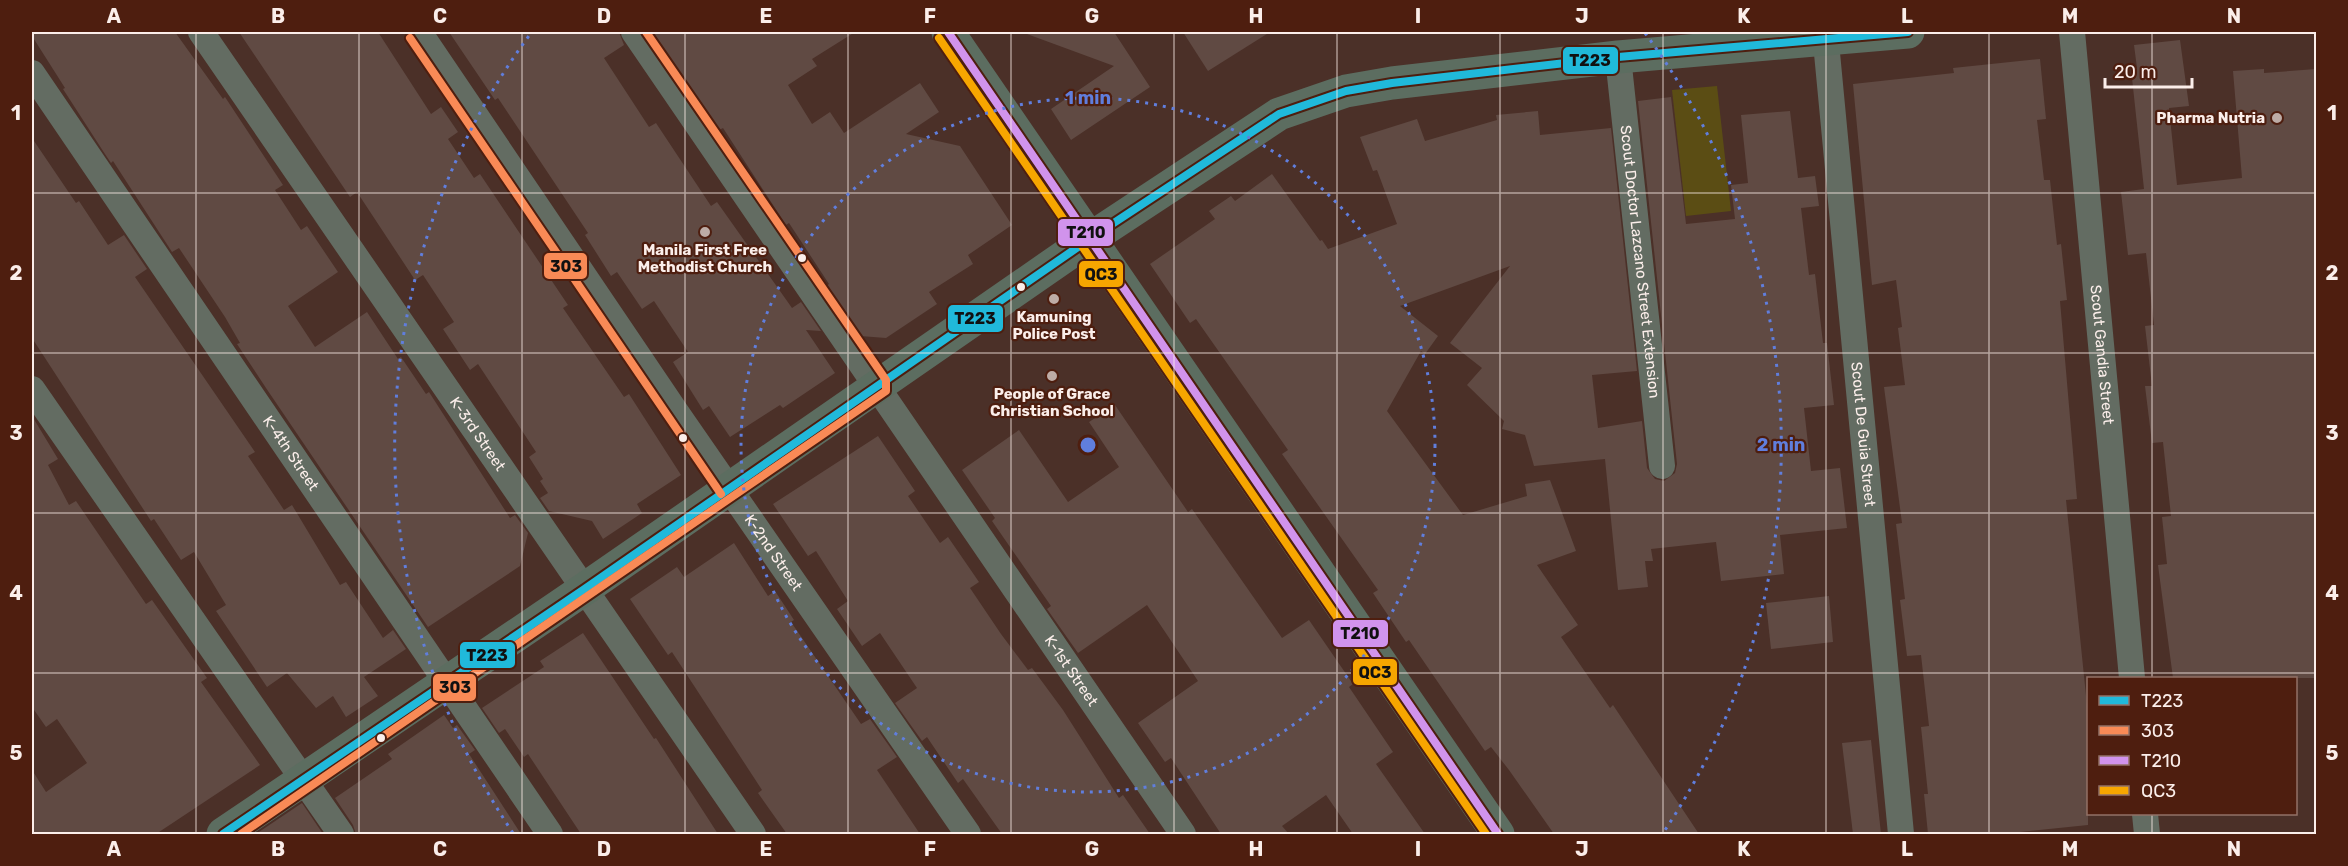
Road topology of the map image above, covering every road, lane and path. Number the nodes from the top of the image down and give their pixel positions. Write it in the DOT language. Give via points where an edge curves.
graph roads {
  1 [pos="201,32"];
  2 [pos="419,32"];
  3 [pos="634,32"];
  4 [pos="948,32"];
  5 [pos="1908,32"];
  6 [pos="2072,32"];
  7 [pos="1825,35"];
  8 [pos="1618,57"];
  9 [pos="32,73"];
  10 [pos="1090,238"];
  11 [pos="877,386"];
  12 [pos="32,389"];
  13 [pos="1662,466"];
  14 [pos="730,488"];
  15 [pos="583,590"];
  16 [pos="2132,677"];
  17 [pos="446,682"];
  18 [pos="302,779"];
  19 [pos="2145,815"];
  20 [pos="223,834"];
  21 [pos="341,834"];
  22 [pos="550,834"];
  23 [pos="753,834"];
  24 [pos="968,834"];
  25 [pos="1183,834"];
  26 [pos="1498,834"];
  27 [pos="1901,834"];
  28 [pos="2147,834"];
  1 -- 15 [label="street, K-3rd Street"];
  2 -- 14 [label="street, K-2nd Street"];
  3 -- 11 [label="street, K-1st Street"];
  4 -- 10 [label="street"];
  5 -- 7 [label="street"];
  6 -- 16 [label="street, Scout Gandia Street"];
  7 -- 8 [label="street"];
  7 -- 27 [label="street, Scout De Guia Street"];
  8 -- 10 [label="street" via="1392,83 1311,101 1245,134"];
  8 -- 13 [label="street, Scout Doctor Lazcano Street Extension"];
  9 -- 17 [label="street, K-4th Street"];
  10 -- 11 [label="street"];
  10 -- 26 [label="street"];
  11 -- 14 [label="street"];
  11 -- 25 [label="street, K-1st Street"];
  12 -- 18 [label="street"];
  14 -- 15 [label="street"];
  14 -- 24 [label="street, K-2nd Street"];
  15 -- 17 [label="street"];
  15 -- 23 [label="street, K-3rd Street"];
  17 -- 18 [label="street"];
  17 -- 22 [label="street, K-4th Street"];
  18 -- 20 [label="street"];
  18 -- 21 [label="street"];
  19 -- 28 [label="street"];
}
